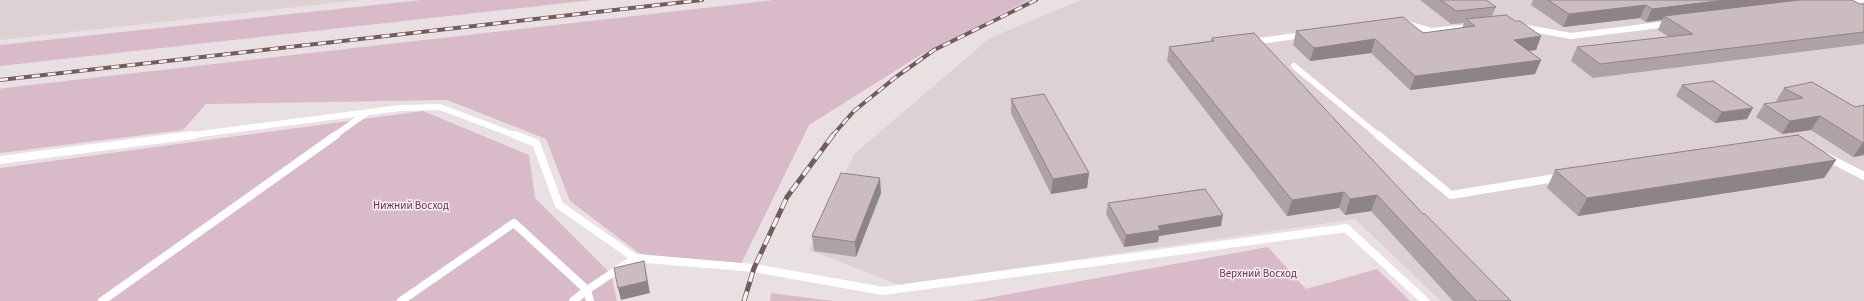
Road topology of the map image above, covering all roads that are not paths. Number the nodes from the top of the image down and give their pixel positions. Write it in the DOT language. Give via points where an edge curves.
graph roads {
  1 [pos="1861,0"];
  2 [pos="1837,3"];
  3 [pos="1397,24"];
  4 [pos="1673,24"];
  5 [pos="1514,25"];
  6 [pos="1476,27"];
  7 [pos="1313,34"];
  8 [pos="1245,43"];
  9 [pos="1294,66"];
  10 [pos="367,112"];
  11 [pos="1823,156"];
  12 [pos="0,160"];
  13 [pos="1568,175"];
  14 [pos="1864,176"];
  15 [pos="635,258"];
  16 [pos="587,290"];
  17 [pos="102,301"];
  18 [pos="401,301"];
  19 [pos="573,301"];
  20 [pos="590,301"];
  21 [pos="1425,301"];
  1 -- 2 [label="lane"];
  3 -- 6 [label="lane" via="1405,22 1431,31"];
  4 -- 5 [label="lane" via="1571,36"];
  7 -- 8 [label="lane"];
  9 -- 13 [label="lane" via="1451,196"];
  10 -- 12 [label="lane"];
  10 -- 15 [label="lane" via="440,107 536,143 559,205"];
  10 -- 17 [label="lane"];
  11 -- 14 [label="lane"];
  15 -- 16 [label="lane"];
  15 -- 21 [label="lane" via="754,268 883,291 1346,228"];
  16 -- 18 [label="lane" via="514,222"];
  16 -- 19 [label="lane"];
  16 -- 20 [label="lane"];
}
